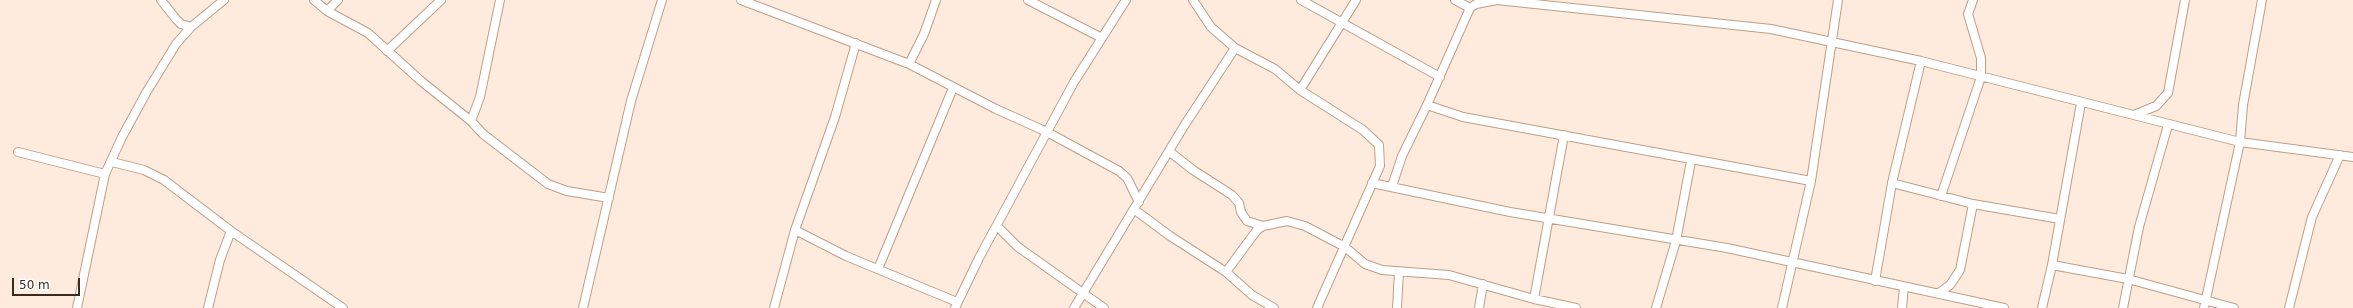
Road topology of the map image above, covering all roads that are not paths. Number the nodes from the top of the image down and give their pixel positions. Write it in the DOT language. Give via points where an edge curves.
graph roads {
  1 [pos="161,0"];
  2 [pos="224,0"];
  3 [pos="314,0"];
  4 [pos="338,0"];
  5 [pos="441,0"];
  6 [pos="500,0"];
  7 [pos="662,0"];
  8 [pos="741,0"];
  9 [pos="936,0"];
  10 [pos="1028,0"];
  11 [pos="1126,0"];
  12 [pos="1193,0"];
  13 [pos="1301,0"];
  14 [pos="1356,0"];
  15 [pos="1455,0"];
  16 [pos="1497,0"];
  17 [pos="1838,0"];
  18 [pos="1973,0"];
  19 [pos="2185,0"];
  20 [pos="2262,0"];
  21 [pos="755,2"];
  22 [pos="1474,4"];
  23 [pos="328,12"];
  24 [pos="1341,23"];
  25 [pos="191,27"];
  26 [pos="1102,38"];
  27 [pos="856,43"];
  28 [pos="1832,44"];
  29 [pos="1235,48"];
  30 [pos="387,51"];
  31 [pos="1921,62"];
  32 [pos="909,64"];
  33 [pos="1440,77"];
  34 [pos="1981,77"];
  35 [pos="953,88"];
  36 [pos="1300,90"];
  37 [pos="2081,103"];
  38 [pos="1427,105"];
  39 [pos="2134,115"];
  40 [pos="471,121"];
  41 [pos="2168,125"];
  42 [pos="1047,132"];
  43 [pos="1564,135"];
  44 [pos="2240,142"];
  45 [pos="18,152"];
  46 [pos="1170,152"];
  47 [pos="2340,155"];
  48 [pos="2353,157"];
  49 [pos="1691,160"];
  50 [pos="112,162"];
  51 [pos="105,174"];
  52 [pos="1810,182"];
  53 [pos="1372,183"];
  54 [pos="1892,183"];
  55 [pos="1392,186"];
  56 [pos="1941,196"];
  57 [pos="609,198"];
  58 [pos="1139,202"];
  59 [pos="1973,204"];
  60 [pos="1135,210"];
  61 [pos="1547,219"];
  62 [pos="2060,219"];
  63 [pos="1263,226"];
  64 [pos="998,228"];
  65 [pos="796,230"];
  66 [pos="231,231"];
  67 [pos="1676,241"];
  68 [pos="1344,247"];
  69 [pos="1792,261"];
  70 [pos="2052,265"];
  71 [pos="878,268"];
  72 [pos="1226,272"];
  73 [pos="1399,272"];
  74 [pos="2128,279"];
  75 [pos="1875,281"];
  76 [pos="1483,284"];
  77 [pos="1904,287"];
  78 [pos="1083,292"];
  79 [pos="1939,293"];
  80 [pos="1534,299"];
  81 [pos="956,305"];
  82 [pos="2205,305"];
  83 [pos="77,308"];
  84 [pos="208,308"];
  85 [pos="343,308"];
  86 [pos="583,308"];
  87 [pos="774,308"];
  88 [pos="1074,308"];
  89 [pos="1104,308"];
  90 [pos="1274,308"];
  91 [pos="1317,308"];
  92 [pos="1396,308"];
  93 [pos="1479,308"];
  94 [pos="1571,308"];
  95 [pos="1656,308"];
  96 [pos="1782,308"];
  97 [pos="1902,308"];
  98 [pos="2004,308"];
  99 [pos="2042,308"];
  100 [pos="2123,308"];
  101 [pos="2234,308"];
  102 [pos="2289,308"];
  1 -- 25 [label="street" via="181,24"];
  2 -- 25 [label="street"];
  3 -- 23 [label="street"];
  4 -- 23 [label="street"];
  5 -- 30 [label="street"];
  6 -- 40 [label="street" via="480,97"];
  7 -- 57 [label="street" via="631,101"];
  8 -- 21 [label="street"];
  9 -- 32 [label="street" via="924,34"];
  10 -- 26 [label="street"];
  11 -- 26 [label="street"];
  12 -- 29 [label="street" via="1211,27"];
  13 -- 24 [label="street"];
  14 -- 24 [label="street"];
  15 -- 22 [label="street"];
  16 -- 22 [label="street"];
  16 -- 28 [label="street" via="1771,29"];
  17 -- 28 [label="street"];
  18 -- 34 [label="street" via="1968,14 1981,58"];
  19 -- 39 [label="street" via="2168,93 2156,106"];
  20 -- 44 [label="street" via="2242,111"];
  21 -- 27 [label="street"];
  22 -- 33 [label="street"];
  23 -- 30 [label="street" via="368,33"];
  24 -- 33 [label="street"];
  24 -- 36 [label="street"];
  25 -- 50 [label="street" via="176,44 146,93 122,137"];
  26 -- 42 [label="street"];
  27 -- 32 [label="street"];
  27 -- 65 [label="street" via="835,117"];
  28 -- 31 [label="street"];
  28 -- 52 [label="street"];
  29 -- 36 [label="street" via="1275,69"];
  29 -- 46 [label="street" via="1206,90"];
  30 -- 40 [label="street"];
  31 -- 34 [label="street"];
  31 -- 54 [label="street"];
  32 -- 35 [label="street"];
  33 -- 38 [label="street"];
  34 -- 37 [label="street"];
  34 -- 56 [label="street"];
  35 -- 42 [label="street"];
  35 -- 71 [label="street"];
  36 -- 53 [label="street" via="1363,130 1379,145 1380,166"];
  37 -- 39 [label="street"];
  37 -- 62 [label="street"];
  38 -- 43 [label="street" via="1463,117"];
  38 -- 55 [label="street" via="1402,156"];
  39 -- 41 [label="street"];
  40 -- 57 [label="street" via="483,134 548,184 567,191"];
  41 -- 44 [label="street"];
  41 -- 74 [label="street" via="2139,227"];
  42 -- 58 [label="street" via="1120,171"];
  42 -- 64 [label="street"];
  43 -- 49 [label="street"];
  43 -- 61 [label="street"];
  44 -- 47 [label="street"];
  44 -- 82 [label="street"];
  45 -- 51 [label="street"];
  46 -- 58 [label="street"];
  46 -- 63 [label="street" via="1239,202 1241,212 1247,220"];
  47 -- 48 [label="street"];
  47 -- 102 [label="street" via="2312,217"];
  49 -- 52 [label="street"];
  49 -- 67 [label="street"];
  50 -- 51 [label="street"];
  50 -- 66 [label="street" via="144,170 164,180"];
  51 -- 83 [label="street"];
  52 -- 69 [label="street"];
  53 -- 55 [label="street"];
  53 -- 68 [label="street"];
  54 -- 56 [label="street"];
  54 -- 75 [label="street"];
  55 -- 61 [label="street"];
  56 -- 59 [label="street"];
  57 -- 86 [label="street"];
  58 -- 60 [label="street"];
  59 -- 62 [label="street"];
  59 -- 79 [label="street" via="1960,270 1950,285"];
  60 -- 72 [label="street"];
  60 -- 78 [label="street"];
  61 -- 67 [label="street"];
  61 -- 80 [label="street"];
  62 -- 70 [label="street"];
  63 -- 68 [label="street" via="1287,221 1305,226"];
  63 -- 72 [label="street" via="1252,236"];
  64 -- 78 [label="street" via="1018,247"];
  64 -- 81 [label="street"];
  65 -- 71 [label="street" via="846,256"];
  65 -- 87 [label="street"];
  66 -- 84 [label="street" via="220,260"];
  66 -- 85 [label="street"];
  67 -- 69 [label="street"];
  67 -- 95 [label="street"];
  68 -- 73 [label="street" via="1365,264"];
  68 -- 91 [label="street"];
  69 -- 75 [label="street"];
  69 -- 96 [label="street"];
  70 -- 74 [label="street"];
  70 -- 99 [label="street"];
  71 -- 81 [label="street"];
  72 -- 90 [label="street" via="1252,295"];
  73 -- 76 [label="street" via="1449,275"];
  73 -- 92 [label="street"];
  74 -- 82 [label="street"];
  74 -- 100 [label="street"];
  75 -- 77 [label="street"];
  76 -- 80 [label="street"];
  76 -- 93 [label="street"];
  77 -- 79 [label="street"];
  77 -- 97 [label="street"];
  78 -- 88 [label="street"];
  78 -- 89 [label="street"];
  79 -- 98 [label="street"];
  80 -- 94 [label="street"];
  82 -- 101 [label="street"];
}
